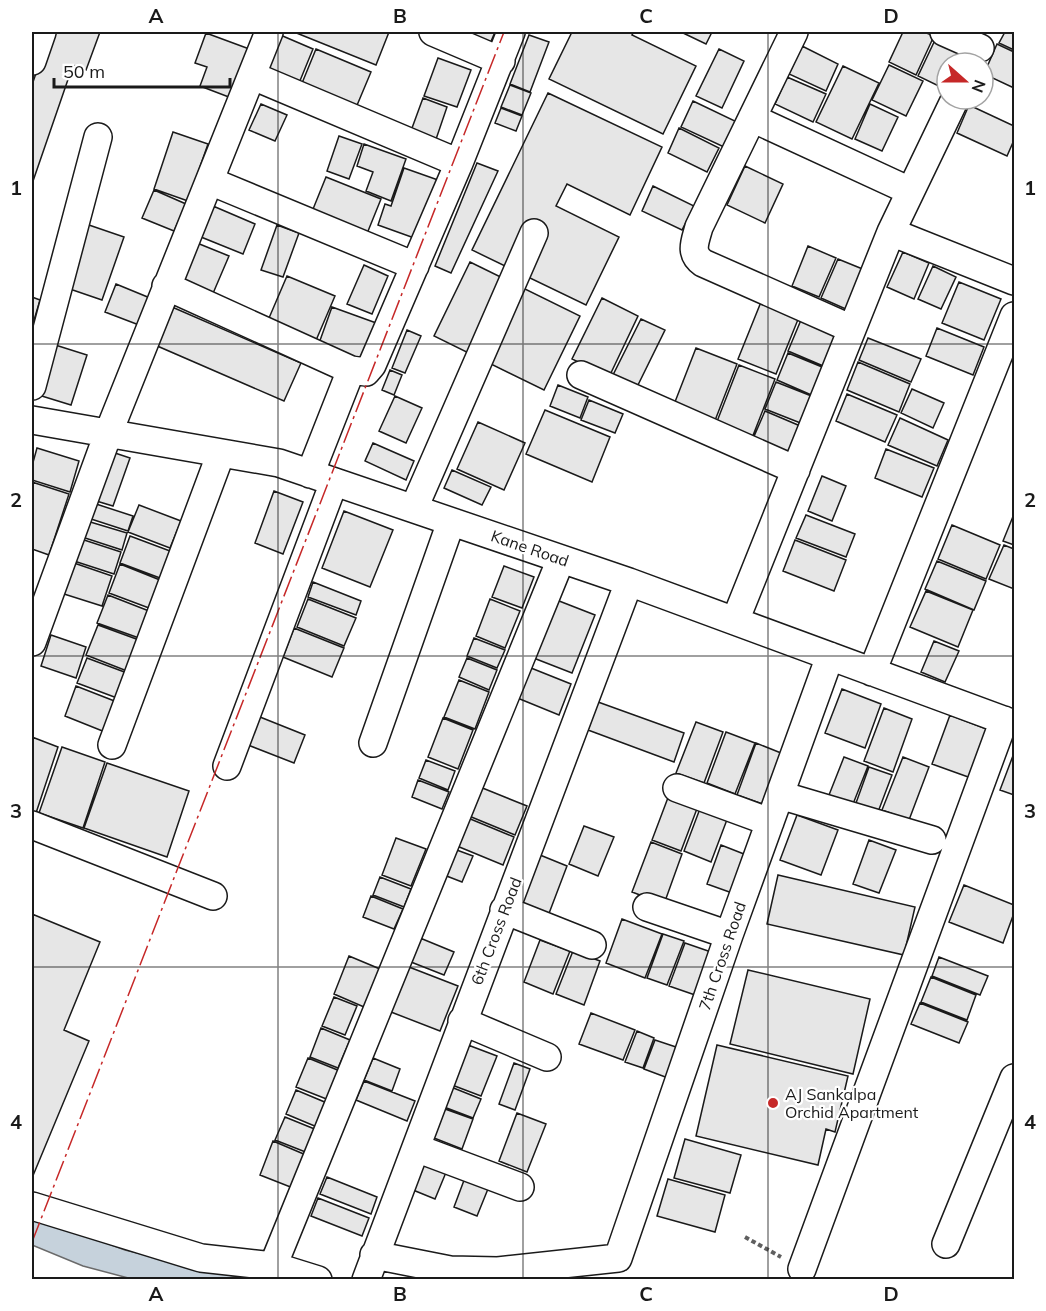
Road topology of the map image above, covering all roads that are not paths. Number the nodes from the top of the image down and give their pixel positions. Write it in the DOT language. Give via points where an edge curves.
graph roads {
  1 [pos="42,32"];
  2 [pos="269,32"];
  3 [pos="433,32"];
  4 [pos="511,32"];
  5 [pos="794,32"];
  6 [pos="944,32"];
  7 [pos="981,47"];
  8 [pos="32,61"];
  9 [pos="501,61"];
  10 [pos="253,76"];
  11 [pos="949,111"];
  12 [pos="752,118"];
  13 [pos="98,137"];
  14 [pos="459,163"];
  15 [pos="210,181"];
  16 [pos="910,191"];
  17 [pos="891,232"];
  18 [pos="534,233"];
  19 [pos="415,266"];
  20 [pos="1014,281"];
  21 [pos="166,286"];
  22 [pos="1014,316"];
  23 [pos="852,329"];
  24 [pos="351,370"];
  25 [pos="581,375"];
  26 [pos="32,386"];
  27 [pos="32,420"];
  28 [pos="108,434"];
  29 [pos="221,453"];
  30 [pos="796,470"];
  31 [pos="322,478"];
  32 [pos="414,508"];
  33 [pos="451,522"];
  34 [pos="561,559"];
  35 [pos="629,582"];
  36 [pos="735,621"];
  37 [pos="32,642"];
  38 [pos="830,656"];
  39 [pos="872,672"];
  40 [pos="1012,722"];
  41 [pos="374,743"];
  42 [pos="112,745"];
  43 [pos="227,766"];
  44 [pos="677,788"];
  45 [pos="780,795"];
  46 [pos="770,822"];
  47 [pos="32,825"];
  48 [pos="932,840"];
  49 [pos="213,896"];
  50 [pos="648,907"];
  51 [pos="504,910"];
  52 [pos="729,935"];
  53 [pos="592,945"];
  54 [pos="462,1021"];
  55 [pos="547,1057"];
  56 [pos="1014,1078"];
  57 [pos="416,1148"];
  58 [pos="520,1187"];
  59 [pos="32,1206"];
  60 [pos="946,1244"];
  61 [pos="273,1266"];
  62 [pos="370,1267"];
  63 [pos="802,1269"];
  64 [pos="318,1280"];
  1 -- 8 [label="street"];
  2 -- 10 [label="street"];
  3 -- 9 [label="street"];
  4 -- 9 [label="street"];
  5 -- 12 [label="street"];
  6 -- 7 [label="street"];
  9 -- 14 [label="street"];
  10 -- 14 [label="street"];
  10 -- 15 [label="street"];
  11 -- 16 [label="street"];
  12 -- 16 [label="street"];
  12 -- 23 [label="street" via="699,227 693,249 696,258"];
  13 -- 26 [label="street"];
  14 -- 19 [label="street"];
  15 -- 19 [label="street"];
  15 -- 21 [label="street"];
  16 -- 17 [label="street"];
  17 -- 20 [label="street"];
  17 -- 23 [label="street"];
  18 -- 32 [label="street"];
  19 -- 24 [label="street" via="372,365 366,372"];
  21 -- 24 [label="street"];
  21 -- 28 [label="street"];
  22 -- 39 [label="street"];
  23 -- 30 [label="street"];
  24 -- 31 [label="street"];
  25 -- 30 [label="street"];
  27 -- 28 [label="street, Kane Road"];
  28 -- 29 [label="street, Kane Road"];
  28 -- 37 [label="street"];
  29 -- 31 [label="street, Kane Road" via="279,463"];
  29 -- 42 [label="street"];
  30 -- 36 [label="street"];
  31 -- 32 [label="street, Kane Road"];
  31 -- 43 [label="street"];
  32 -- 33 [label="street, Kane Road"];
  33 -- 34 [label="street, Kane Road"];
  33 -- 41 [label="street"];
  34 -- 35 [label="street, Kane Road"];
  34 -- 61 [label="street"];
  35 -- 36 [label="street, Kane Road"];
  35 -- 51 [label="street, 6th Cross Road"];
  36 -- 38 [label="street, Kane Road"];
  38 -- 39 [label="street, Kane Road"];
  38 -- 45 [label="street, 7th Cross Road"];
  39 -- 40 [label="street, Kane Road"];
  40 -- 63 [label="street"];
  44 -- 46 [label="street"];
  45 -- 46 [label="street, 7th Cross Road"];
  45 -- 48 [label="street"];
  46 -- 52 [label="street, 7th Cross Road"];
  47 -- 49 [label="street"];
  50 -- 52 [label="street"];
  51 -- 53 [label="street"];
  51 -- 54 [label="street, 6th Cross Road"];
  52 -- 62 [label="street, 7th Cross Road" via="618,1258 498,1271"];
  54 -- 55 [label="street"];
  54 -- 57 [label="street, 6th Cross Road"];
  56 -- 60 [label="street"];
  57 -- 58 [label="street"];
  57 -- 62 [label="street, 6th Cross Road"];
  59 -- 61 [label="street" via="201,1258"];
  61 -- 64 [label="street"];
}
